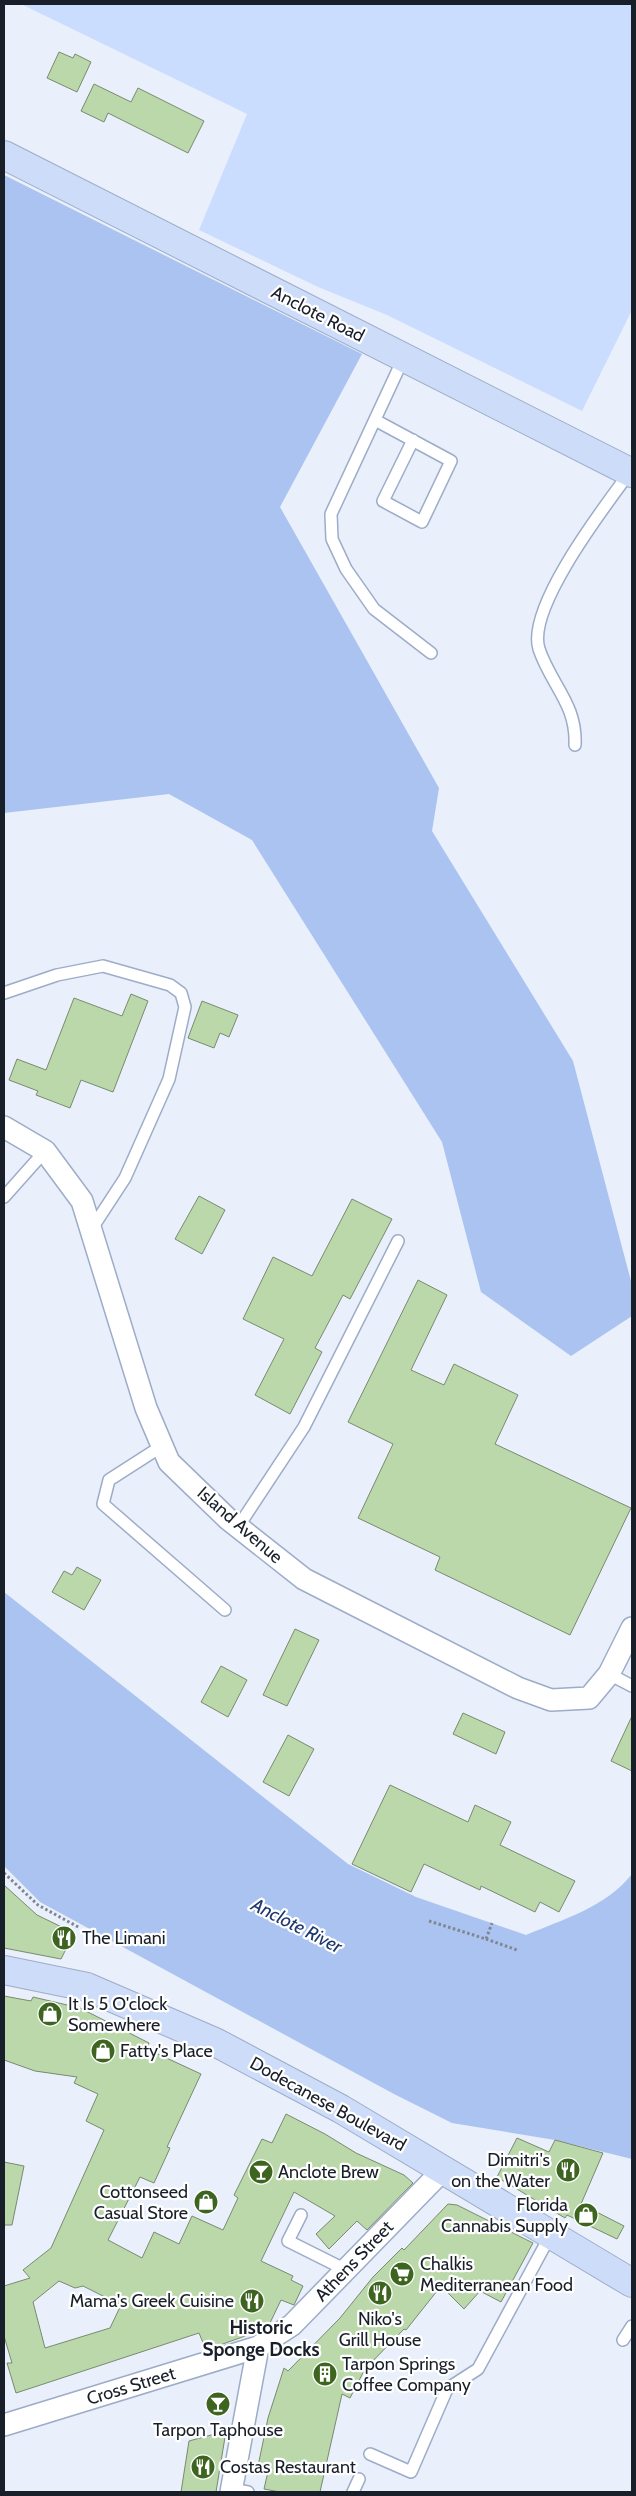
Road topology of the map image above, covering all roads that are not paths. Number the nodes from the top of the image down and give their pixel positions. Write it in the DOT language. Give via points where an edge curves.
graph roads {
  1 [pos="4,155"];
  2 [pos="404,357"];
  3 [pos="375,420"];
  4 [pos="413,440"];
  5 [pos="631,472"];
  6 [pos="431,653"];
  7 [pos="575,745"];
  8 [pos="4,994"];
  9 [pos="4,1127"];
  10 [pos="45,1151"];
  11 [pos="4,1197"];
  12 [pos="91,1230"];
  13 [pos="398,1241"];
  14 [pos="162,1446"];
  15 [pos="238,1527"];
  16 [pos="225,1610"];
  17 [pos="632,1628"];
  18 [pos="608,1674"];
  19 [pos="632,1686"];
  20 [pos="4,1970"];
  21 [pos="443,2170"];
  22 [pos="301,2215"];
  23 [pos="552,2234"];
  24 [pos="346,2270"];
  25 [pos="632,2283"];
  26 [pos="632,2326"];
  27 [pos="623,2340"];
  28 [pos="258,2347"];
  29 [pos="4,2425"];
  30 [pos="370,2454"];
  31 [pos="359,2479"];
  32 [pos="237,2491"];
  33 [pos="353,2492"];
  1 -- 2 [label="street, Anclote Road"];
  2 -- 3 [label="lane"];
  2 -- 5 [label="street, Anclote Road"];
  3 -- 4 [label="lane"];
  3 -- 6 [label="lane" via="331,514 332,539 346,569 374,609"];
  4 -- 4 [label="lane" via="451,460 422,522 383,501"];
  5 -- 7 [label="lane" via="584,535 556,583 538,628 539,648 576,727"];
  8 -- 12 [label="lane" via="56,975 103,966 170,986 181,993 185,1007 169,1079 126,1178"];
  9 -- 10 [label="street, Island Avenue"];
  10 -- 11 [label="lane"];
  10 -- 12 [label="street, Island Avenue" via="82,1201"];
  12 -- 14 [label="street, Island Avenue" via="146,1408"];
  13 -- 15 [label="lane" via="304,1427"];
  14 -- 15 [label="street, Island Avenue" via="170,1462"];
  14 -- 16 [label="lane" via="109,1480 103,1504"];
  15 -- 18 [label="street, Island Avenue" via="304,1579 518,1688 552,1700 589,1698"];
  17 -- 18 [label="street, Island Avenue"];
  18 -- 19 [label="lane"];
  20 -- 21 [label="street, Dodecanese Boulevard" via="87,1987 215,2042 332,2104"];
  21 -- 23 [label="street, Dodecanese Boulevard"];
  21 -- 24 [label="street, Athens Street"];
  22 -- 24 [label="lane" via="288,2241"];
  23 -- 25 [label="street, Dodecanese Boulevard"];
  23 -- 30 [label="lane" via="478,2369 447,2389 411,2472"];
  24 -- 28 [label="street, Athens Street" via="292,2325"];
  26 -- 27 [label="lane"];
  28 -- 29 [label="street, Cross Street"];
  28 -- 32 [label="street"];
  31 -- 33 [label="lane"];
}
